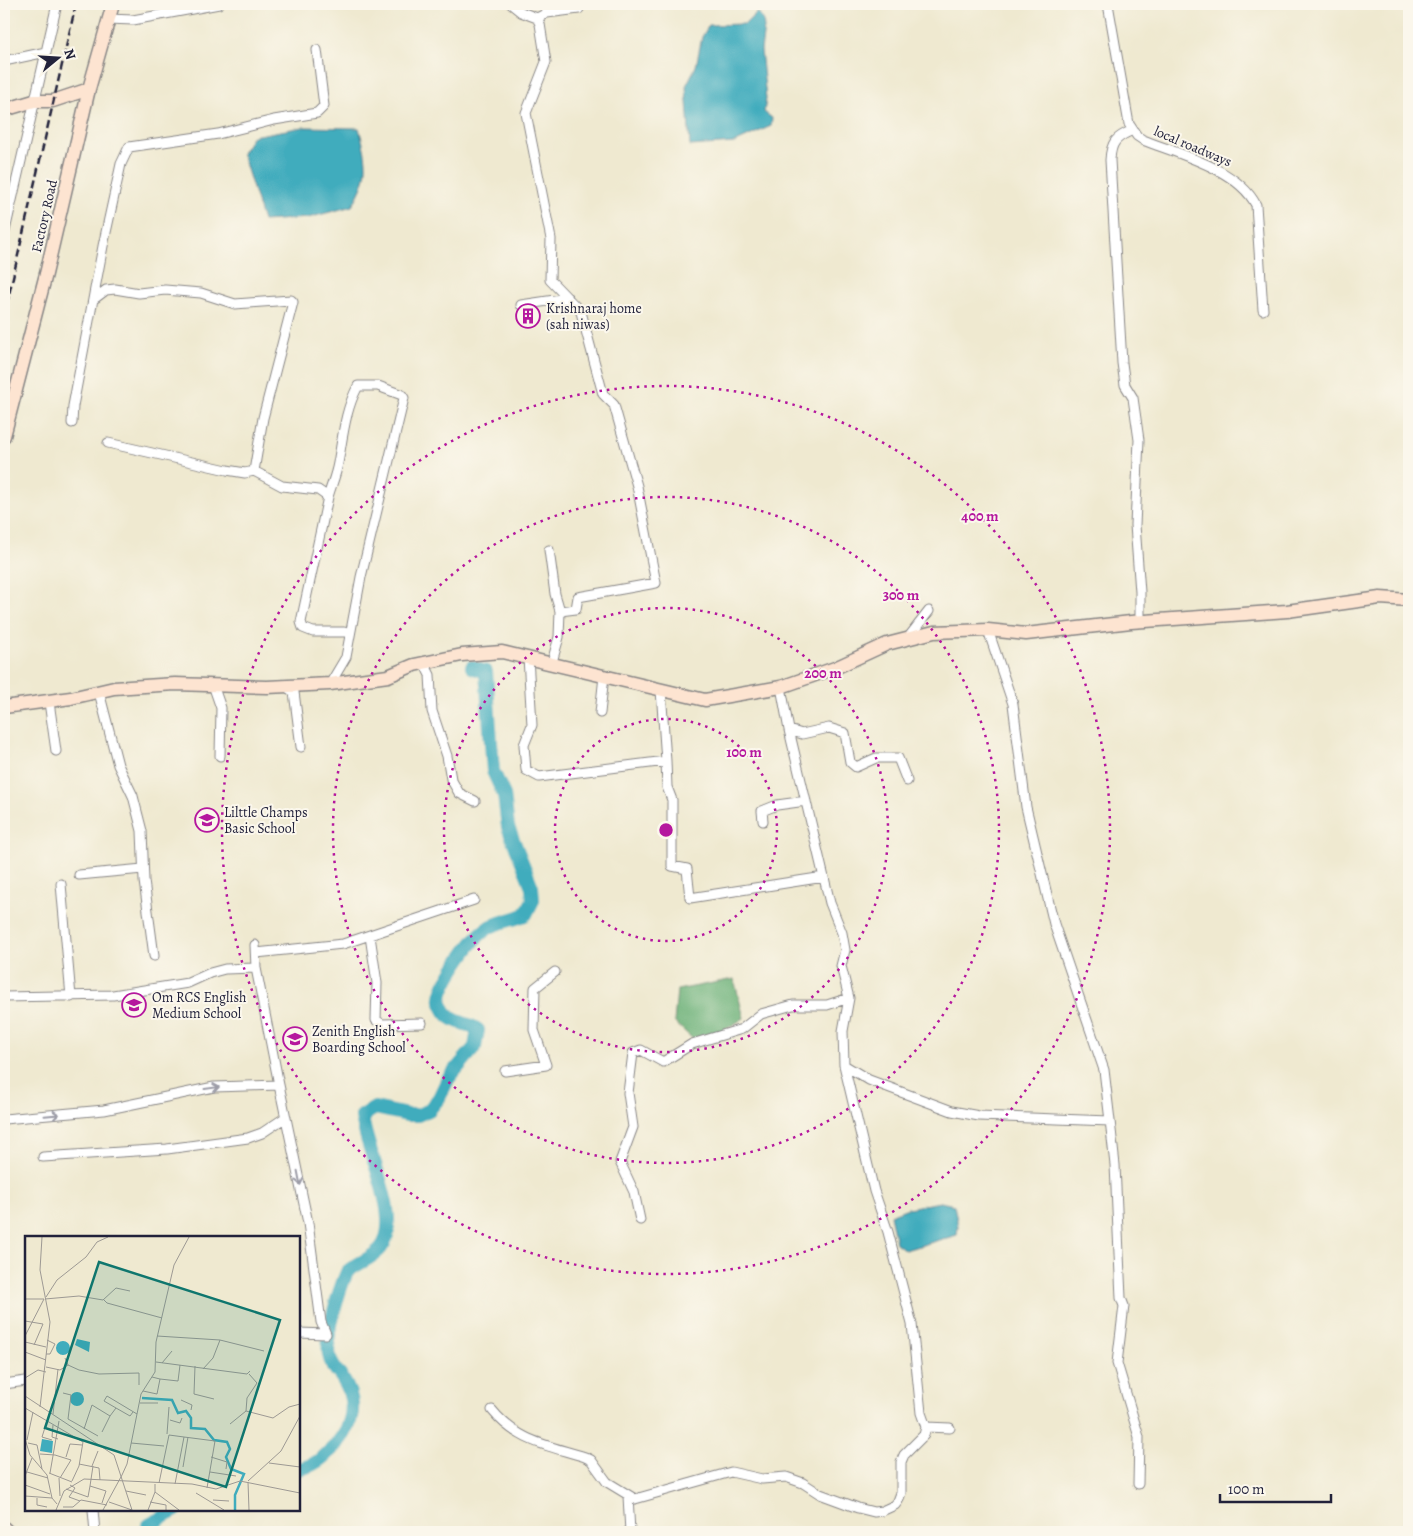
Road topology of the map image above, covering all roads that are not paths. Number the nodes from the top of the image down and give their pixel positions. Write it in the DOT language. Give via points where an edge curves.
graph roads {
  1 [pos="57,4"];
  2 [pos="113,4"];
  3 [pos="219,4"];
  4 [pos="511,4"];
  5 [pos="581,4"];
  6 [pos="1108,4"];
  7 [pos="537,18"];
  8 [pos="108,19"];
  9 [pos="317,50"];
  10 [pos="46,52"];
  11 [pos="4,60"];
  12 [pos="89,89"];
  13 [pos="34,101"];
  14 [pos="4,110"];
  15 [pos="1132,130"];
  16 [pos="4,235"];
  17 [pos="568,298"];
  18 [pos="92,301"];
  19 [pos="522,304"];
  20 [pos="1263,310"];
  21 [pos="72,423"];
  22 [pos="4,436"];
  23 [pos="108,442"];
  24 [pos="254,471"];
  25 [pos="328,497"];
  26 [pos="549,550"];
  27 [pos="1409,600"];
  28 [pos="560,610"];
  29 [pos="929,611"];
  30 [pos="1140,622"];
  31 [pos="988,630"];
  32 [pos="344,632"];
  33 [pos="908,639"];
  34 [pos="528,657"];
  35 [pos="552,662"];
  36 [pos="424,663"];
  37 [pos="604,676"];
  38 [pos="330,684"];
  39 [pos="213,685"];
  40 [pos="286,686"];
  41 [pos="781,686"];
  42 [pos="661,690"];
  43 [pos="99,692"];
  44 [pos="49,702"];
  45 [pos="4,707"];
  46 [pos="600,713"];
  47 [pos="789,730"];
  48 [pos="302,746"];
  49 [pos="56,751"];
  50 [pos="220,756"];
  51 [pos="666,761"];
  52 [pos="907,781"];
  53 [pos="476,801"];
  54 [pos="806,801"];
  55 [pos="763,821"];
  56 [pos="143,869"];
  57 [pos="79,875"];
  58 [pos="824,877"];
  59 [pos="61,884"];
  60 [pos="474,900"];
  61 [pos="370,936"];
  62 [pos="154,956"];
  63 [pos="256,968"];
  64 [pos="555,972"];
  65 [pos="4,997"];
  66 [pos="71,997"];
  67 [pos="849,998"];
  68 [pos="422,1023"];
  69 [pos="844,1065"];
  70 [pos="505,1071"];
  71 [pos="279,1085"];
  72 [pos="286,1117"];
  73 [pos="4,1119"];
  74 [pos="1110,1121"];
  75 [pos="43,1157"];
  76 [pos="640,1220"];
  77 [pos="300,1333"];
  78 [pos="25,1381"];
  79 [pos="4,1384"];
  80 [pos="492,1410"];
  81 [pos="926,1427"];
  82 [pos="950,1428"];
  83 [pos="1138,1484"];
  84 [pos="628,1496"];
  85 [pos="93,1511"];
  86 [pos="4,1528"];
  87 [pos="8,1532"];
  88 [pos="95,1532"];
  89 [pos="630,1532"];
  1 -- 10 [label="street"];
  2 -- 8 [label="main road, Factory Road"];
  3 -- 8 [label="street" via="133,20"];
  4 -- 7 [label="street"];
  5 -- 7 [label="street" via="579,8 547,13"];
  6 -- 15 [label="street, local roadways"];
  7 -- 17 [label="street" via="546,62 526,113 551,239 550,280"];
  8 -- 12 [label="main road, Factory Road"];
  9 -- 18 [label="street" via="324,95 324,106 317,112 218,134 128,147 121,164"];
  10 -- 11 [label="street"];
  10 -- 13 [label="street"];
  12 -- 13 [label="main road" via="53,101"];
  12 -- 22 [label="main road, Factory Road"];
  13 -- 14 [label="main road"];
  13 -- 16 [label="street"];
  15 -- 20 [label="street, local roadways" via="1143,140 1234,178 1252,196 1258,215 1258,265"];
  15 -- 30 [label="street" via="1117,137 1111,145 1110,160 1122,363 1126,385 1133,398 1139,440 1134,525 1139,564"];
  17 -- 19 [label="street"];
  17 -- 28 [label="street" via="581,312 604,394 614,405 637,486 656,583 578,597 576,609"];
  18 -- 21 [label="street"];
  18 -- 24 [label="street" via="106,290 115,289 139,293 171,290 201,293 235,304 293,302 263,418"];
  23 -- 24 [label="street" via="245,473"];
  24 -- 25 [label="street" via="282,486 318,490"];
  25 -- 32 [label="street" via="301,622 303,628 314,632"];
  25 -- 38 [label="street" via="338,465 344,424 358,386 378,386 402,395 404,398 361,578 346,657"];
  26 -- 28 [label="street"];
  27 -- 30 [label="main road" via="1380,598 1287,611"];
  28 -- 35 [label="street" via="559,637"];
  29 -- 33 [label="street"];
  30 -- 31 [label="main road" via="1026,634"];
  31 -- 33 [label="main road" via="934,632"];
  31 -- 74 [label="street" via="1013,704 1026,807 1054,924 1104,1070"];
  33 -- 41 [label="main road" via="887,644 835,668"];
  34 -- 35 [label="main road"];
  34 -- 36 [label="main road" via="502,652 462,655"];
  34 -- 51 [label="street" via="532,725 524,745 526,770 539,777"];
  35 -- 37 [label="main road"];
  36 -- 38 [label="main road" via="388,676"];
  36 -- 53 [label="street" via="430,675 432,711 451,779 459,793"];
  37 -- 42 [label="main road"];
  37 -- 46 [label="street"];
  38 -- 40 [label="main road"];
  39 -- 40 [label="main road"];
  39 -- 43 [label="main road" via="175,684"];
  39 -- 50 [label="street" via="221,708"];
  40 -- 48 [label="street" via="294,692"];
  41 -- 42 [label="main road" via="705,700"];
  41 -- 47 [label="street"];
  42 -- 51 [label="street"];
  43 -- 44 [label="main road"];
  43 -- 56 [label="street" via="118,765 133,796 142,831"];
  44 -- 45 [label="main road"];
  44 -- 49 [label="street"];
  47 -- 52 [label="street" via="802,734 829,728 845,733 850,762 856,767 876,758 898,758"];
  47 -- 54 [label="street"];
  51 -- 58 [label="street" via="667,787 672,800 672,866 686,869 690,898"];
  54 -- 55 [label="street" via="762,810"];
  54 -- 58 [label="street"];
  56 -- 57 [label="street"];
  56 -- 62 [label="street"];
  58 -- 67 [label="street" via="842,932 845,950 841,966"];
  59 -- 66 [label="street"];
  60 -- 61 [label="street"];
  61 -- 63 [label="street" via="344,944 255,949"];
  61 -- 68 [label="street" via="377,983 376,1020 382,1024"];
  63 -- 66 [label="street" via="225,969 210,972 188,983 113,995"];
  63 -- 71 [label="street"];
  64 -- 70 [label="street" via="536,988 534,1030 546,1065"];
  65 -- 66 [label="street"];
  67 -- 69 [label="street" via="843,1031"];
  67 -- 76 [label="street" via="827,1005 793,1005 761,1014 742,1029 692,1044 663,1062 641,1050 633,1053 628,1093 633,1127 620,1162 634,1192"];
  69 -- 74 [label="street" via="869,1080 952,1111 979,1116"];
  69 -- 81 [label="street" via="874,1191 912,1324 921,1413"];
  71 -- 72 [label="street"];
  73 -- 71 [label="street, one-way" via="104,1110 214,1087"];
  72 -- 75 [label="street" via="248,1138 167,1149"];
  72 -- 77 [label="street, one-way" via="308,1223 321,1322 326,1334"];
  74 -- 83 [label="street" via="1124,1306 1117,1363 1139,1437"];
  78 -- 79 [label="street"];
  80 -- 84 [label="street" via="523,1438 591,1460 602,1478"];
  81 -- 82 [label="street"];
  81 -- 84 [label="street" via="924,1435 901,1462 898,1501 882,1511 858,1508 786,1477 762,1479 731,1472 635,1499"];
  84 -- 89 [label="street"];
  85 -- 88 [label="street"];
  86 -- 87 [label="main road"];
}
